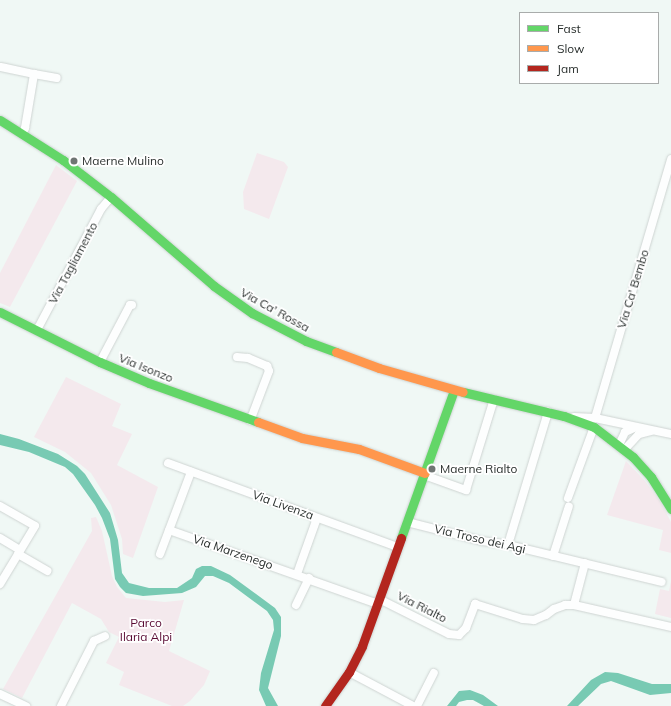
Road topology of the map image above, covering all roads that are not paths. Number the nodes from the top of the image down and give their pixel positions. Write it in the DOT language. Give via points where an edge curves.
graph roads {
  1 [pos="1,67"];
  2 [pos="34,74"];
  3 [pos="57,78"];
  4 [pos="0,120"];
  5 [pos="22,134"];
  6 [pos="671,159"];
  7 [pos="111,197"];
  8 [pos="132,305"];
  9 [pos="0,312"];
  10 [pos="37,330"];
  11 [pos="237,357"];
  12 [pos="100,362"];
  13 [pos="454,390"];
  14 [pos="494,399"];
  15 [pos="548,412"];
  16 [pos="250,421"];
  17 [pos="594,423"];
  18 [pos="636,427"];
  19 [pos="652,431"];
  20 [pos="671,434"];
  21 [pos="622,447"];
  22 [pos="168,463"];
  23 [pos="191,472"];
  24 [pos="424,474"];
  25 [pos="0,506"];
  26 [pos="671,509"];
  27 [pos="317,518"];
  28 [pos="407,522"];
  29 [pos="169,530"];
  30 [pos="0,538"];
  31 [pos="510,538"];
  32 [pos="398,547"];
  33 [pos="19,552"];
  34 [pos="160,554"];
  35 [pos="553,556"];
  36 [pos="584,563"];
  37 [pos="47,572"];
  38 [pos="297,574"];
  39 [pos="309,578"];
  40 [pos="662,582"];
  41 [pos="0,584"];
  42 [pos="378,601"];
  43 [pos="296,605"];
  44 [pos="574,605"];
  45 [pos="671,627"];
  46 [pos="105,636"];
  47 [pos="348,672"];
  48 [pos="434,672"];
  49 [pos="0,694"];
  50 [pos="26,706"];
  51 [pos="61,706"];
  52 [pos="325,706"];
  53 [pos="413,706"];
  54 [pos="417,706"];
  1 -- 2 [label="street"];
  2 -- 3 [label="street"];
  2 -- 5 [label="street"];
  4 -- 5 [label="street, Via Ca' Rossa"];
  5 -- 7 [label="street, Via Ca' Rossa" via="63,160"];
  6 -- 17 [label="street, Via Ca' Bembo"];
  7 -- 10 [label="street, Via Tagliamento" via="101,209"];
  7 -- 13 [label="street, Via Ca' Rossa" via="214,286 252,313 306,341 342,355"];
  8 -- 12 [label="street"];
  9 -- 10 [label="street"];
  10 -- 12 [label="street, Via Isonzo"];
  11 -- 16 [label="street" via="248,358 267,366 269,371"];
  12 -- 16 [label="street, Via Isonzo"];
  13 -- 14 [label="street, Via Ca' Rossa"];
  13 -- 24 [label="street, Via Rialto"];
  14 -- 15 [label="street, Via Ca' Rossa"];
  14 -- 24 [label="street" via="466,490"];
  15 -- 17 [label="street, Via Ca' Rossa"];
  15 -- 31 [label="street"];
  16 -- 24 [label="street, Via Isonzo" via="312,441 370,452"];
  17 -- 18 [label="street"];
  17 -- 21 [label="street, Via Ca' Rossa"];
  17 -- 35 [label="street, Via Ca' Bembo"];
  18 -- 19 [label="street"];
  18 -- 21 [label="street" via="625,432"];
  19 -- 20 [label="street"];
  19 -- 21 [label="street" via="639,434"];
  21 -- 26 [label="street, Via Ca' Rossa" via="651,477"];
  22 -- 23 [label="street, Via Livenza"];
  23 -- 27 [label="street, Via Livenza"];
  23 -- 29 [label="street"];
  24 -- 28 [label="street, Via Rialto"];
  25 -- 33 [label="street" via="35,526"];
  27 -- 32 [label="street, Via Livenza"];
  27 -- 38 [label="street"];
  28 -- 32 [label="street, Via Rialto"];
  28 -- 35 [label="street, Via Troso dei Agi"];
  29 -- 34 [label="street"];
  29 -- 38 [label="street, Via Marzenego"];
  30 -- 33 [label="street"];
  32 -- 42 [label="street, Via Rialto"];
  33 -- 37 [label="street"];
  33 -- 41 [label="street"];
  35 -- 36 [label="street, Via Troso dei Agi"];
  36 -- 40 [label="street, Via Troso dei Agi"];
  36 -- 44 [label="street"];
  38 -- 39 [label="street, Via Marzenego"];
  39 -- 42 [label="street, Via Marzenego"];
  39 -- 43 [label="street"];
  42 -- 44 [label="street, Via Rialto" via="449,634 460,635 466,628 475,604 534,620 564,605"];
  42 -- 47 [label="street, Via Rialto" via="362,646"];
  44 -- 45 [label="street"];
  46 -- 51 [label="street" via="94,641"];
  47 -- 52 [label="street, Via Rialto"];
  47 -- 53 [label="street"];
  48 -- 54 [label="street"];
  49 -- 50 [label="street"];
}
